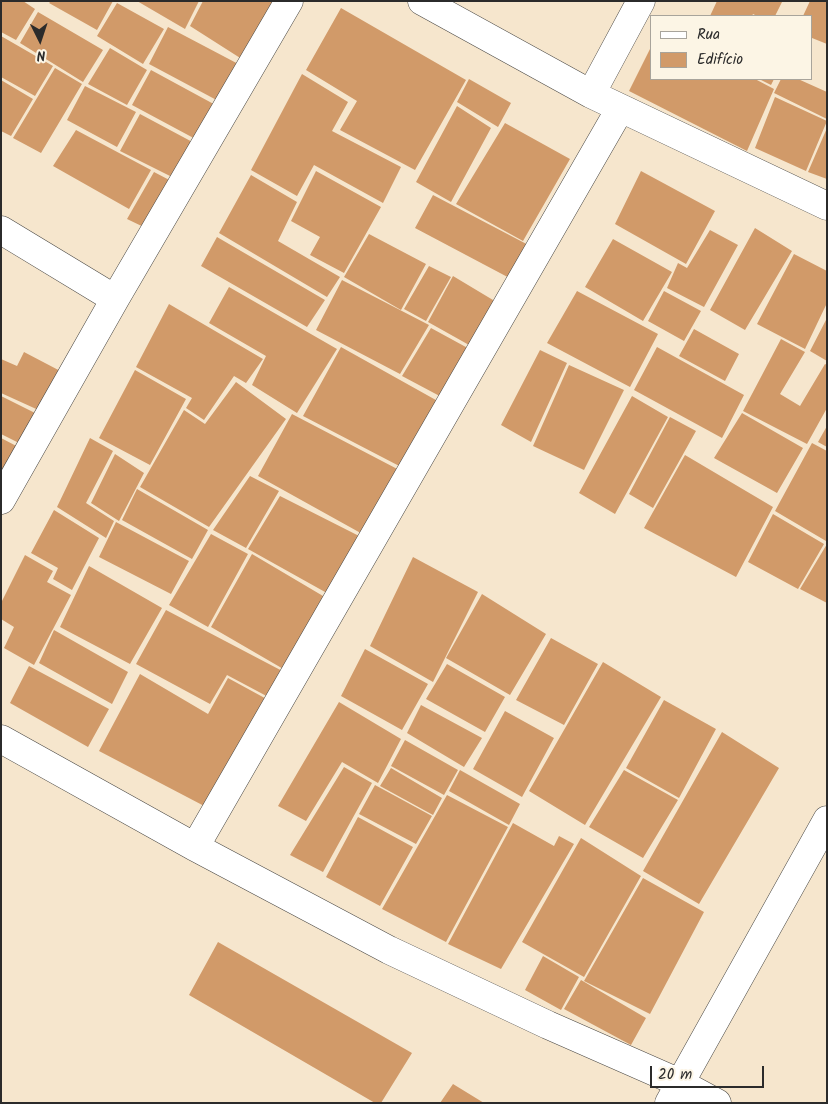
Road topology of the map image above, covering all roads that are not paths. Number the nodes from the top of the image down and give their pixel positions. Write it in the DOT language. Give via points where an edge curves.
graph roads {
  1 [pos="289,1"];
  2 [pos="422,1"];
  3 [pos="642,1"];
  4 [pos="591,94"];
  5 [pos="620,109"];
  6 [pos="827,206"];
  7 [pos="1,230"];
  8 [pos="114,299"];
  9 [pos="1,500"];
  10 [pos="1,740"];
  11 [pos="827,820"];
  12 [pos="195,847"];
  13 [pos="674,1093"];
  14 [pos="716,1103"];
  1 -- 8 [label="street"];
  2 -- 4 [label="street"];
  3 -- 4 [label="street"];
  4 -- 5 [label="street"];
  5 -- 6 [label="street"];
  5 -- 12 [label="street"];
  7 -- 8 [label="street"];
  8 -- 9 [label="street"];
  10 -- 12 [label="street"];
  11 -- 13 [label="street"];
  12 -- 13 [label="street" via="389,950 548,1025"];
  13 -- 14 [label="street"];
}
